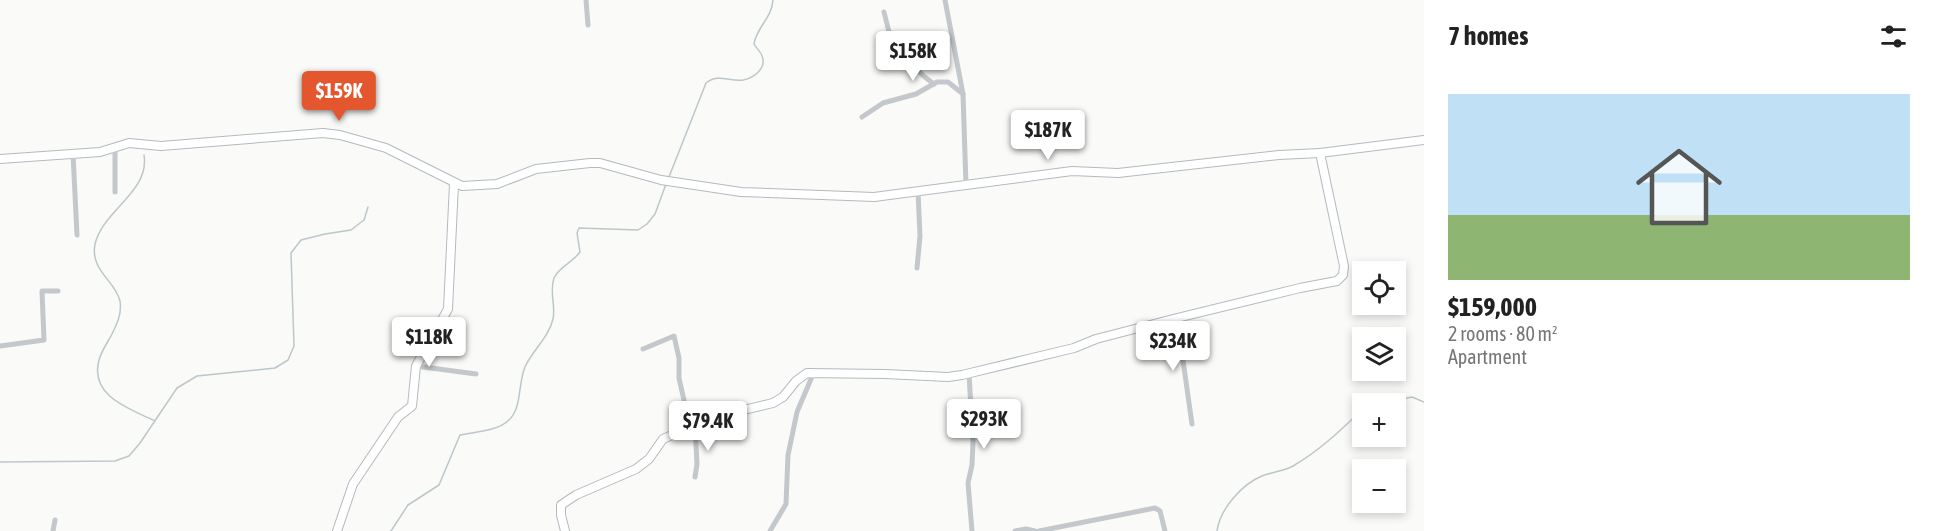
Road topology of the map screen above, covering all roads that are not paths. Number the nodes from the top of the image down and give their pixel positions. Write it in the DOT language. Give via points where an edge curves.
graph roads {
  1 [pos="585,0"];
  2 [pos="945,0"];
  3 [pos="884,12"];
  4 [pos="588,25"];
  5 [pos="934,84"];
  6 [pos="963,94"];
  7 [pos="862,117"];
  8 [pos="1424,140"];
  9 [pos="115,147"];
  10 [pos="1320,153"];
  11 [pos="72,154"];
  12 [pos="0,159"];
  13 [pos="454,184"];
  14 [pos="966,185"];
  15 [pos="116,192"];
  16 [pos="918,192"];
  17 [pos="77,235"];
  18 [pos="917,268"];
  19 [pos="58,291"];
  20 [pos="1177,318"];
  21 [pos="0,346"];
  22 [pos="643,348"];
  23 [pos="416,366"];
  24 [pos="814,372"];
  25 [pos="476,374"];
  26 [pos="969,374"];
  27 [pos="1192,424"];
  28 [pos="692,426"];
  29 [pos="695,477"];
  30 [pos="55,520"];
  31 [pos="52,531"];
  32 [pos="337,531"];
  33 [pos="565,531"];
  34 [pos="770,531"];
  35 [pos="972,531"];
  36 [pos="1015,531"];
  37 [pos="1037,531"];
  38 [pos="1165,531"];
  1 -- 4 [label="street"];
  2 -- 6 [label="street"];
  3 -- 5 [label="street" via="895,56 912,58 920,74"];
  5 -- 6 [label="street" via="948,82"];
  5 -- 7 [label="street" via="916,94 883,103"];
  6 -- 14 [label="street"];
  8 -- 10 [label="street"];
  9 -- 11 [label="street"];
  9 -- 13 [label="street" via="129,143 161,146 323,133 386,148"];
  9 -- 15 [label="street"];
  10 -- 14 [label="street" via="1118,173 1071,171"];
  10 -- 20 [label="street" via="1343,275 1329,283"];
  11 -- 12 [label="street"];
  11 -- 17 [label="street"];
  13 -- 16 [label="street" via="497,184 536,169 600,163 661,180 741,192 874,197"];
  13 -- 23 [label="street" via="448,309"];
  14 -- 16 [label="street"];
  16 -- 18 [label="street"];
  19 -- 21 [label="street" via="42,291 44,340"];
  20 -- 26 [label="street"];
  20 -- 27 [label="street"];
  22 -- 28 [label="street" via="674,336 679,378"];
  23 -- 25 [label="street"];
  23 -- 32 [label="street" via="412,406 398,417 352,484"];
  24 -- 26 [label="street" via="948,377"];
  24 -- 28 [label="street" via="796,381 773,403"];
  24 -- 34 [label="street" via="797,412 788,455 786,504"];
  26 -- 35 [label="street" via="973,442 968,483"];
  28 -- 29 [label="street"];
  28 -- 33 [label="street" via="663,439 636,469 576,495 561,506"];
  30 -- 31 [label="street"];
  36 -- 37 [label="street"];
  37 -- 38 [label="street" via="1155,508 1160,511"];
}
